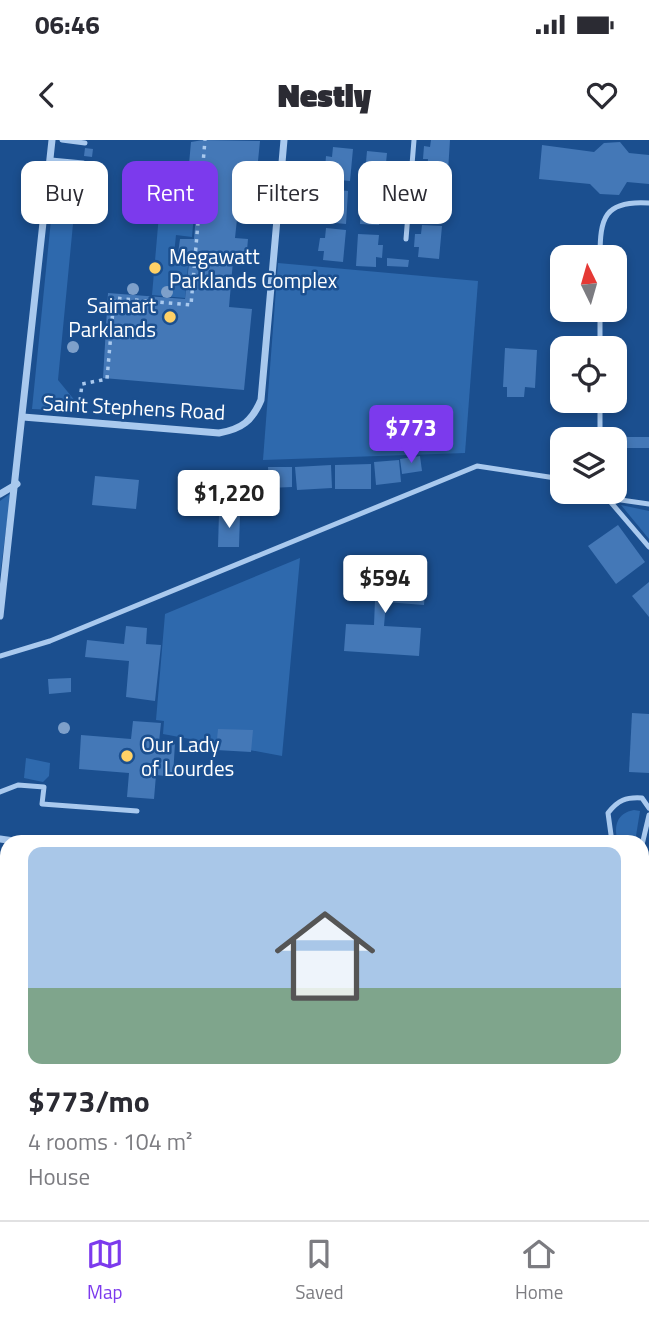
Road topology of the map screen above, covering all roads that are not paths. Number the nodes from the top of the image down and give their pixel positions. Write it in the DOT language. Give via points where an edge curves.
graph roads {
  1 [pos="52,140"];
  2 [pos="62,140"];
  3 [pos="284,140"];
  4 [pos="414,140"];
  5 [pos="85,143"];
  6 [pos="51,160"];
  7 [pos="62,161"];
  8 [pos="649,203"];
  9 [pos="405,239"];
  10 [pos="600,245"];
  11 [pos="23,418"];
  12 [pos="550,477"];
  13 [pos="16,484"];
  14 [pos="0,494"];
  15 [pos="627,501"];
  16 [pos="612,504"];
  17 [pos="649,504"];
  18 [pos="649,547"];
  19 [pos="0,616"];
  20 [pos="0,656"];
  21 [pos="0,792"];
  22 [pos="649,808"];
  23 [pos="137,811"];
  24 [pos="649,815"];
  25 [pos="611,835"];
  26 [pos="644,835"];
  1 -- 6 [label="street"];
  2 -- 5 [label="lane"];
  3 -- 11 [label="street, Saint Stephens Road" via="261,400 255,415 244,426 219,433"];
  4 -- 9 [label="lane"];
  6 -- 7 [label="lane"];
  6 -- 11 [label="street"];
  8 -- 10 [label="lane" via="628,201 608,212 600,225"];
  11 -- 13 [label="street"];
  12 -- 20 [label="lane" via="477,466 50,641"];
  13 -- 14 [label="street"];
  13 -- 19 [label="street"];
  15 -- 17 [label="lane"];
  16 -- 18 [label="lane"];
  21 -- 23 [label="lane" via="18,785 44,787 42,804"];
  22 -- 25 [label="lane" via="642,798 616,802 608,813"];
  24 -- 26 [label="lane"];
}
